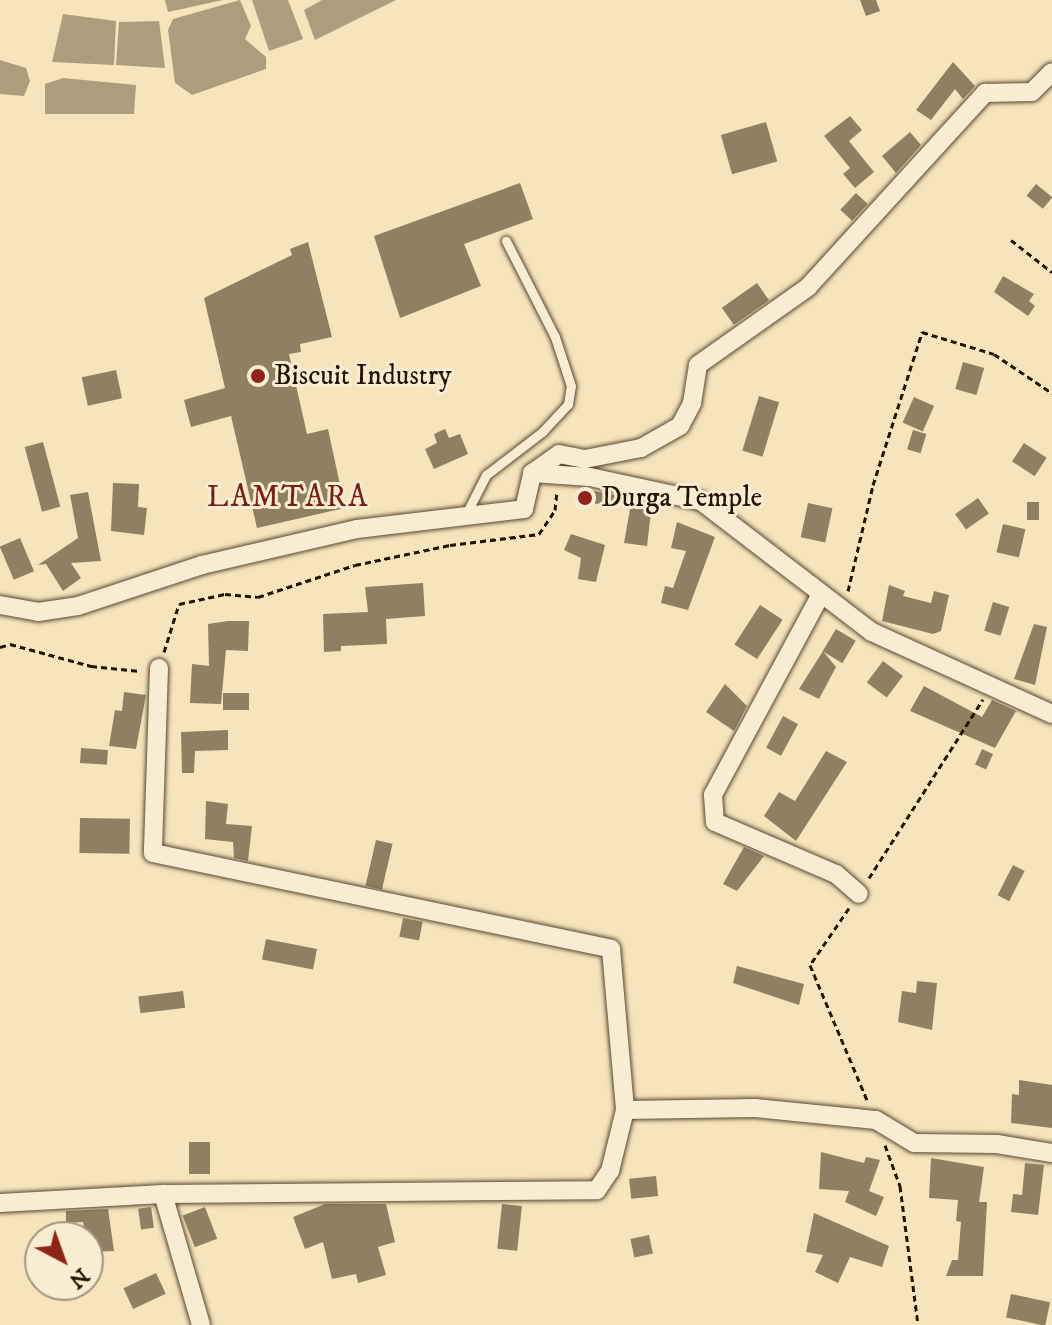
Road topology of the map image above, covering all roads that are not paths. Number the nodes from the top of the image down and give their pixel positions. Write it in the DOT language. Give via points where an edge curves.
graph roads {
  1 [pos="1052,72"];
  2 [pos="506,241"];
  3 [pos="532,473"];
  4 [pos="466,514"];
  5 [pos="820,596"];
  6 [pos="0,605"];
  7 [pos="159,668"];
  8 [pos="1052,714"];
  9 [pos="859,894"];
  10 [pos="625,1110"];
  11 [pos="1052,1153"];
  12 [pos="163,1194"];
  13 [pos="0,1203"];
  14 [pos="201,1325"];
  1 -- 3 [label="street" via="1032,92 985,93 808,287 698,365 692,403 680,426 641,448 585,459 559,454"];
  2 -- 4 [label="lane" via="555,337 571,386 568,404 542,432 486,475"];
  3 -- 4 [label="street" via="524,509"];
  3 -- 5 [label="street" via="590,477 701,501"];
  4 -- 6 [label="street" via="357,529 202,565 78,606 38,612"];
  5 -- 8 [label="street" via="844,614"];
  5 -- 9 [label="street" via="713,795 715,822 836,874"];
  7 -- 10 [label="street" via="153,853 611,949"];
  10 -- 11 [label="street" via="755,1108 876,1120 914,1143 997,1144"];
  10 -- 12 [label="street" via="610,1171 597,1190"];
  12 -- 13 [label="street"];
  12 -- 14 [label="street"];
}
